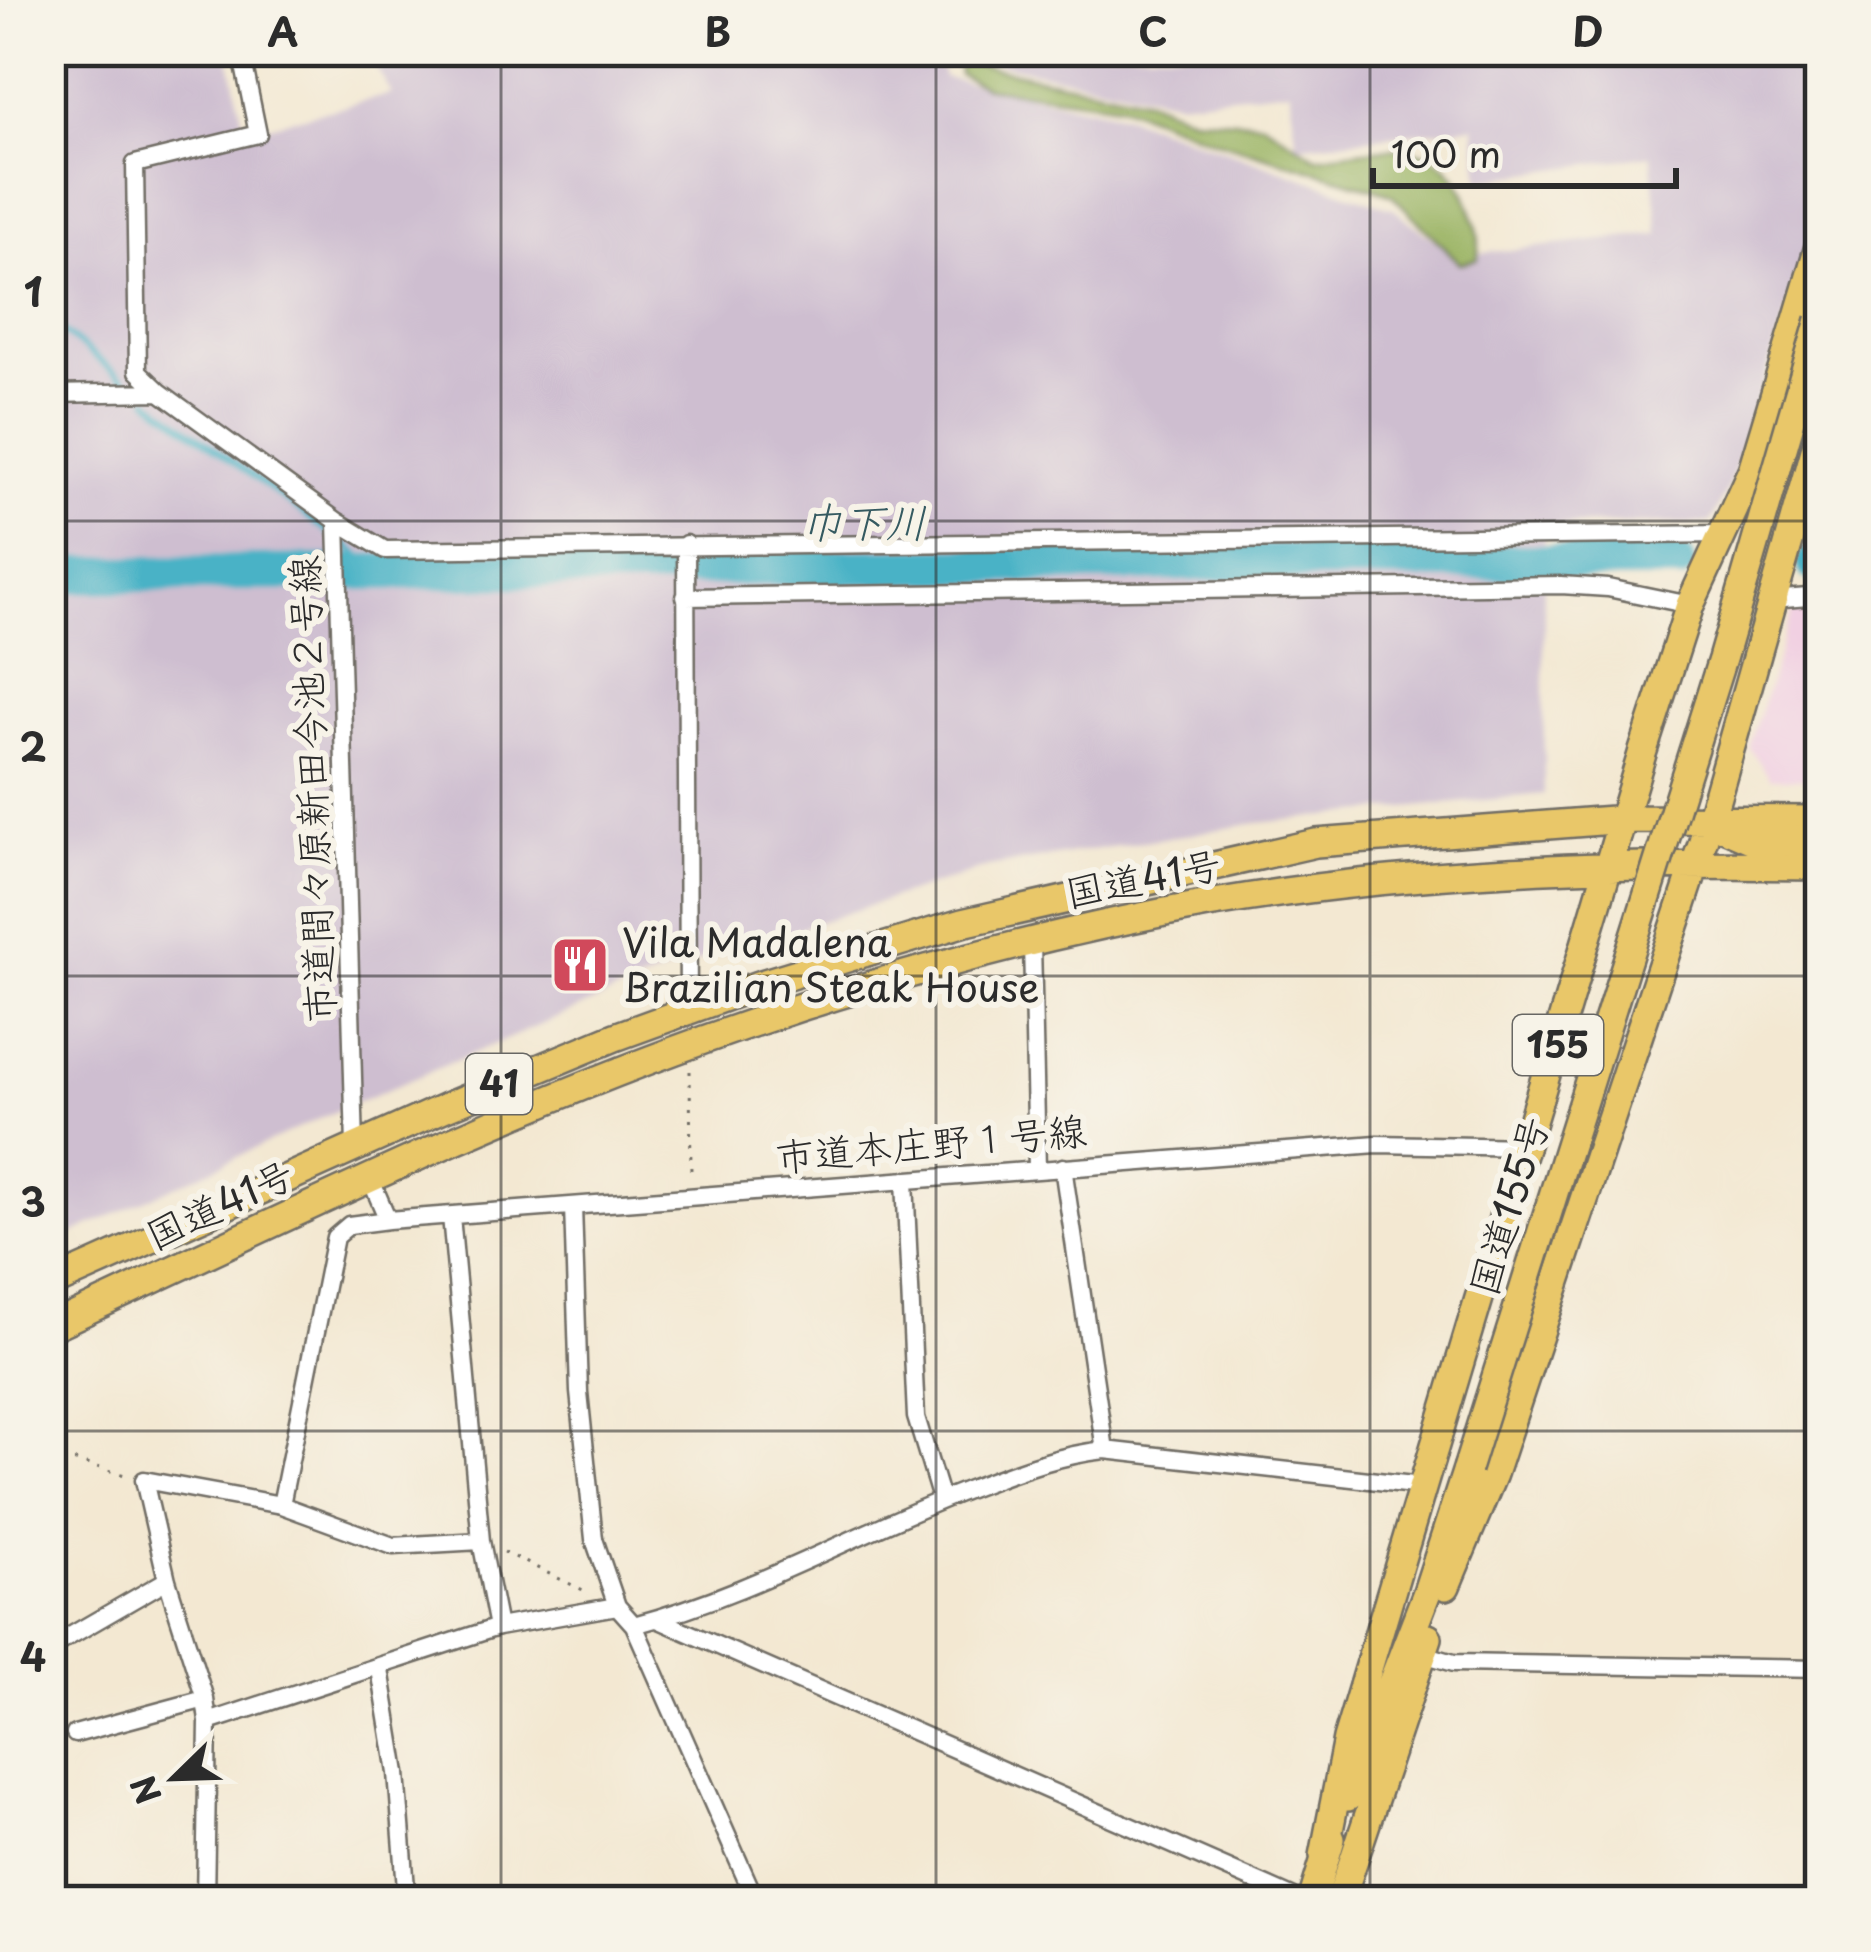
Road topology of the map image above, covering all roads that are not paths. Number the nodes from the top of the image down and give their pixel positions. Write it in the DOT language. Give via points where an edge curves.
graph roads {
  1 [pos="241,51"];
  2 [pos="1820,244"];
  3 [pos="1820,320"];
  4 [pos="1820,386"];
  5 [pos="160,392"];
  6 [pos="51,394"];
  7 [pos="1820,433"];
  8 [pos="338,521"];
  9 [pos="1725,534"];
  10 [pos="686,544"];
  11 [pos="1820,596"];
  12 [pos="685,597"];
  13 [pos="1772,600"];
  14 [pos="1690,605"];
  15 [pos="1625,819"];
  16 [pos="1711,820"];
  17 [pos="1820,820"];
  18 [pos="1820,840"];
  19 [pos="1696,864"];
  20 [pos="1820,866"];
  21 [pos="1611,868"];
  22 [pos="1032,942"];
  23 [pos="688,1010"];
  24 [pos="355,1147"];
  25 [pos="1527,1147"];
  26 [pos="1064,1167"];
  27 [pos="1037,1168"];
  28 [pos="370,1178"];
  29 [pos="905,1180"];
  30 [pos="573,1205"];
  31 [pos="451,1216"];
  32 [pos="388,1220"];
  33 [pos="51,1284"];
  34 [pos="51,1327"];
  35 [pos="1105,1450"];
  36 [pos="1473,1470"];
  37 [pos="1421,1486"];
  38 [pos="941,1499"];
  39 [pos="281,1505"];
  40 [pos="481,1540"];
  41 [pos="166,1580"];
  42 [pos="1445,1586"];
  43 [pos="617,1606"];
  44 [pos="657,1619"];
  45 [pos="634,1625"];
  46 [pos="498,1627"];
  47 [pos="51,1647"];
  48 [pos="1423,1654"];
  49 [pos="380,1669"];
  50 [pos="1820,1669"];
  51 [pos="205,1699"];
  52 [pos="208,1722"];
  53 [pos="75,1734"];
  54 [pos="1324,1856"];
  55 [pos="205,1901"];
  56 [pos="406,1901"];
  57 [pos="756,1901"];
  58 [pos="1300,1901"];
  59 [pos="1312,1901"];
  60 [pos="1340,1901"];
  1 -- 5 [label="street" via="258,134 135,164 138,371"];
  2 -- 9 [label="highway, 155"];
  3 -- 36 [label="highway, 国道155号 / 155, bridge"];
  4 -- 36 [label="highway, 国道155号 / 155" via="1703,772"];
  5 -- 6 [label="street"];
  5 -- 8 [label="street, 市道間々原新田今池２号線"];
  7 -- 13 [label="highway, 155"];
  8 -- 10 [label="street" via="385,550"];
  8 -- 24 [label="street, 市道間々原新田今池２号線"];
  9 -- 10 [label="street"];
  9 -- 14 [label="highway, 155"];
  10 -- 12 [label="street"];
  11 -- 13 [label="street"];
  12 -- 14 [label="street" via="1561,585"];
  12 -- 23 [label="street"];
  13 -- 16 [label="highway, 155"];
  14 -- 15 [label="highway, 155"];
  15 -- 16 [label="highway, 国道41号 / 41"];
  15 -- 21 [label="highway, 155"];
  15 -- 23 [label="highway, 国道41号 / 41" via="1316,843 1226,861 962,922"];
  16 -- 17 [label="highway, 国道41号 / 41"];
  16 -- 18 [label="highway" via="1760,841"];
  16 -- 19 [label="highway, 155"];
  19 -- 20 [label="highway, 国道41号 / 41"];
  19 -- 21 [label="highway, 国道41号 / 41"];
  19 -- 42 [label="highway, 155" via="1493,1474"];
  21 -- 22 [label="highway, 国道41号 / 41" via="1282,894"];
  21 -- 25 [label="highway, 155"];
  22 -- 27 [label="street"];
  22 -- 28 [label="highway, 国道41号 / 41" via="690,1045"];
  23 -- 24 [label="highway, 国道41号 / 41"];
  24 -- 33 [label="highway, 国道41号 / 41"];
  25 -- 26 [label="street, 市道本庄野１号線" via="1377,1144"];
  25 -- 37 [label="highway, 155"];
  26 -- 27 [label="street, 市道本庄野１号線"];
  26 -- 35 [label="street"];
  27 -- 29 [label="street, 市道本庄野１号線"];
  28 -- 32 [label="street"];
  28 -- 34 [label="highway, 国道41号 / 41"];
  29 -- 30 [label="street, 市道本庄野１号線"];
  29 -- 38 [label="street" via="916,1417"];
  30 -- 31 [label="street, 市道本庄野１号線"];
  30 -- 43 [label="street" via="594,1538"];
  31 -- 32 [label="street, 市道本庄野１号線"];
  31 -- 40 [label="street"];
  32 -- 39 [label="street, 市道本庄野１号線" via="349,1225 335,1237"];
  35 -- 37 [label="street"];
  35 -- 38 [label="street" via="1061,1454"];
  36 -- 42 [label="highway, 国道155号 / 155"];
  36 -- 54 [label="highway, 国道155号 / 155"];
  37 -- 54 [label="highway, 155" via="1347,1739"];
  38 -- 44 [label="street"];
  39 -- 40 [label="street" via="392,1546"];
  39 -- 41 [label="street" via="144,1480"];
  40 -- 46 [label="street"];
  41 -- 47 [label="street"];
  41 -- 51 [label="street"];
  42 -- 48 [label="highway, 国道155号 / 155"];
  43 -- 45 [label="street"];
  43 -- 46 [label="street"];
  44 -- 45 [label="street"];
  44 -- 58 [label="street"];
  45 -- 57 [label="street"];
  46 -- 49 [label="street"];
  48 -- 50 [label="street" via="1454,1663"];
  48 -- 60 [label="highway, 国道155号 / 155"];
  49 -- 52 [label="street"];
  49 -- 56 [label="street"];
  51 -- 52 [label="street"];
  51 -- 53 [label="street"];
  52 -- 55 [label="street"];
  54 -- 59 [label="highway, 国道155号 / 155"];
}
